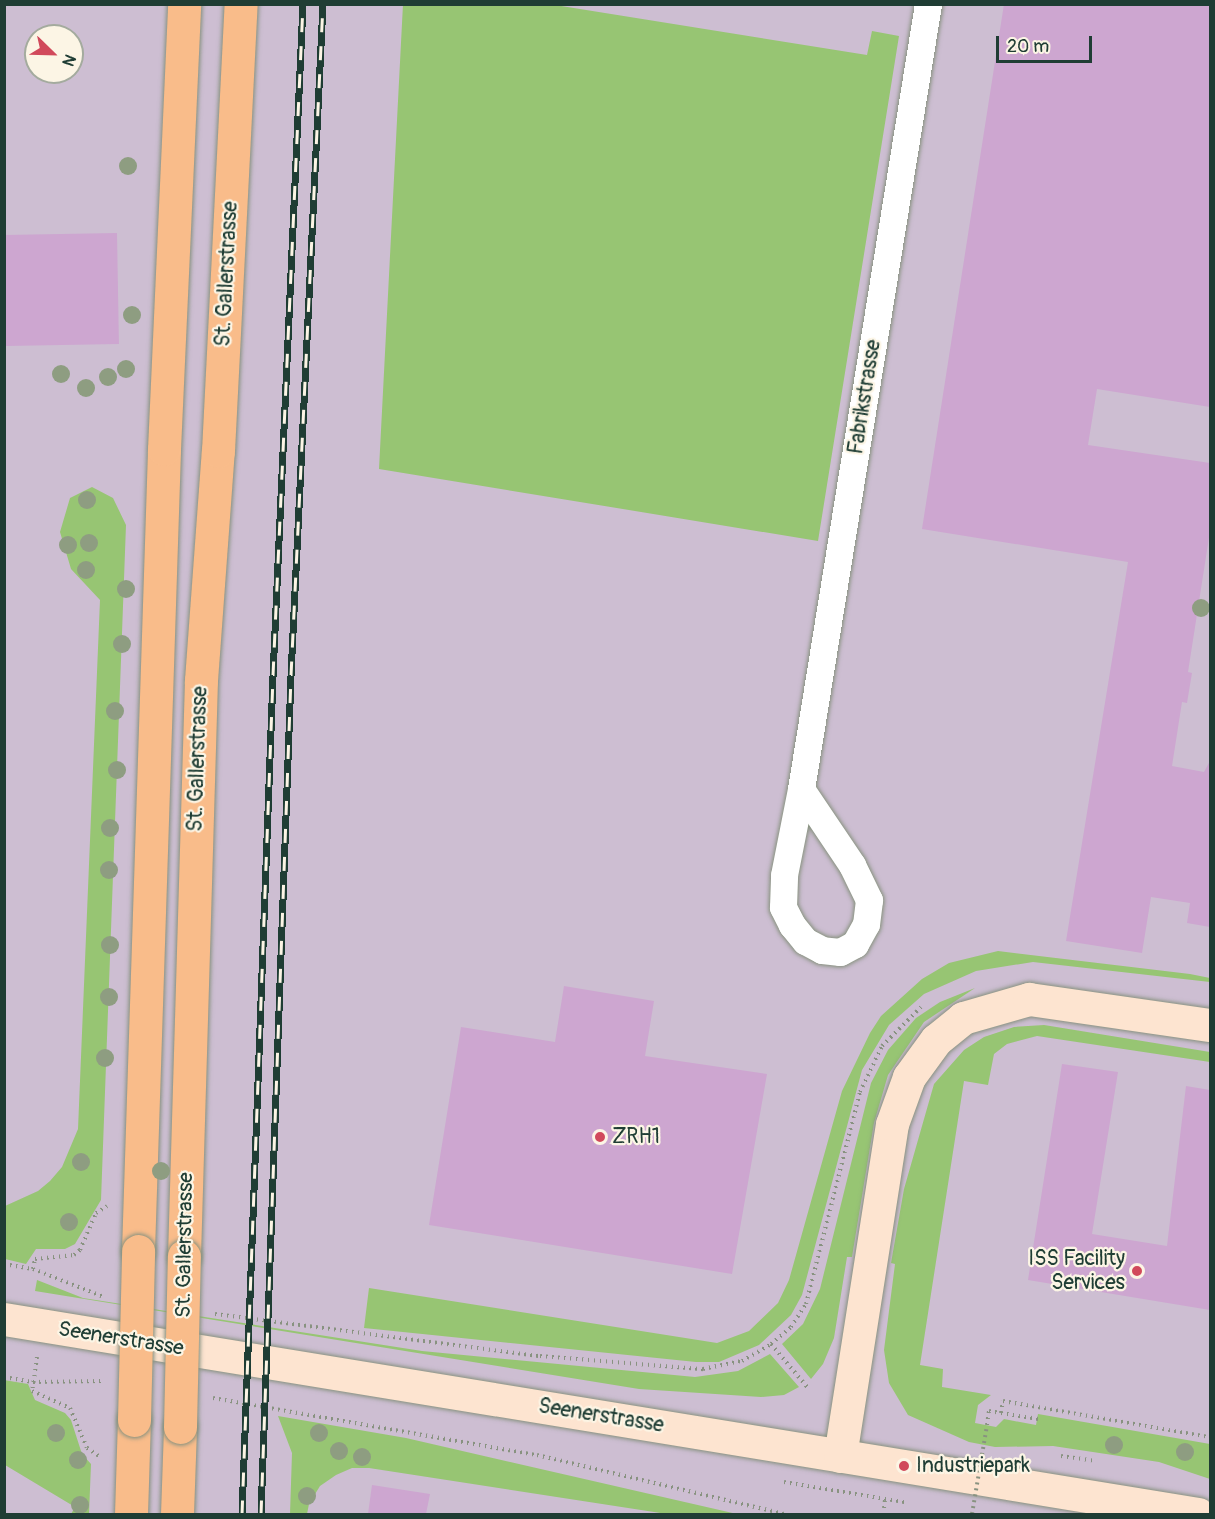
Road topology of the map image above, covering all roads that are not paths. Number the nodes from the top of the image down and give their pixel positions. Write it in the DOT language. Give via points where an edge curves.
graph roads {
  1 [pos="184,4"];
  2 [pos="241,4"];
  3 [pos="928,4"];
  4 [pos="801,789"];
  5 [pos="1210,1025"];
  6 [pos="4,1319"];
  7 [pos="840,1456"];
  8 [pos="131,1515"];
  9 [pos="177,1515"];
  10 [pos="1198,1515"];
  1 -- 8 [label="main road, bridge" via="163,461"];
  2 -- 9 [label="main road, St. Gallerstrasse, bridge" via="218,451 201,680"];
  3 -- 4 [label="street, Fabrikstrasse"];
  4 -- 4 [label="street, Fabrikstrasse" via="852,865 869,900 866,924 855,944 840,952 822,950 805,941 783,907 784,875"];
  5 -- 7 [label="main road" via="1029,999 963,1018 936,1040 909,1077 892,1124"];
  6 -- 7 [label="main road, Seenerstrasse"];
  7 -- 10 [label="main road, Seenerstrasse"];
}
